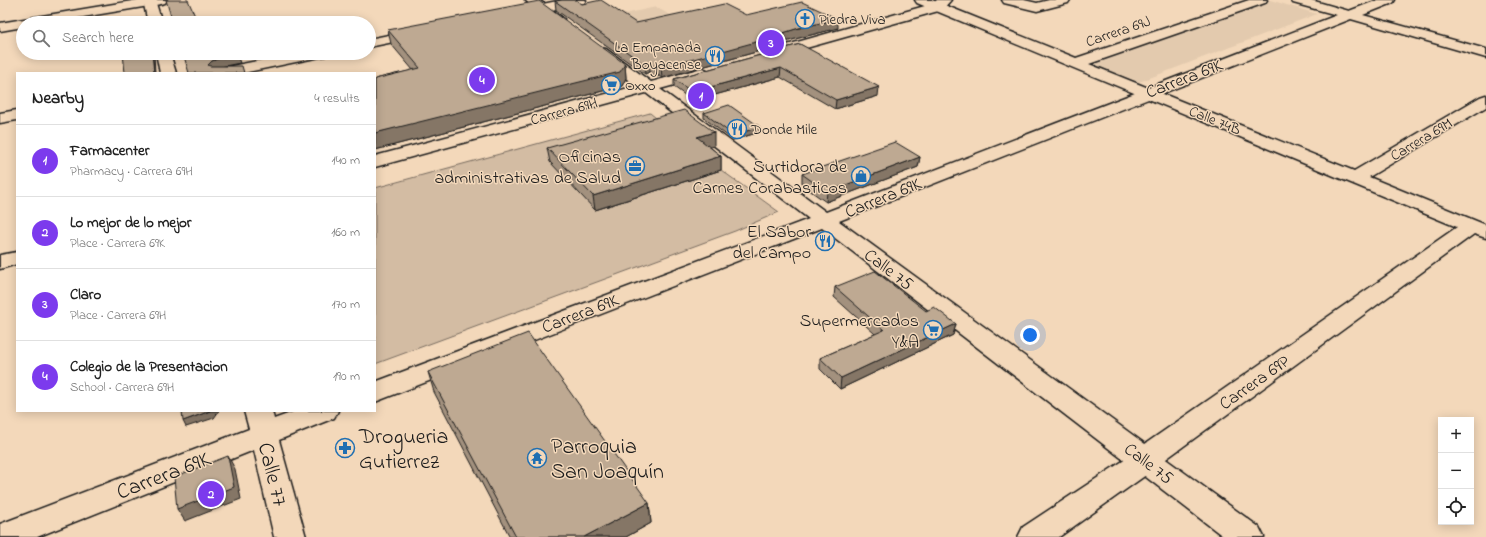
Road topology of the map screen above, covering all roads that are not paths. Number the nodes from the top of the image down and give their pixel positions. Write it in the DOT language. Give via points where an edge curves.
graph roads {
  1 [pos="580,0"];
  2 [pos="921,0"];
  3 [pos="1008,0"];
  4 [pos="1064,0"];
  5 [pos="1261,0"];
  6 [pos="1297,0"];
  7 [pos="1389,0"];
  8 [pos="153,1"];
  9 [pos="959,2"];
  10 [pos="941,3"];
  11 [pos="536,4"];
  12 [pos="1348,15"];
  13 [pos="65,16"];
  14 [pos="154,16"];
  15 [pos="504,16"];
  16 [pos="16,24"];
  17 [pos="0,27"];
  18 [pos="429,31"];
  19 [pos="376,42"];
  20 [pos="1486,54"];
  21 [pos="760,57"];
  22 [pos="165,60"];
  23 [pos="286,60"];
  24 [pos="1076,63"];
  25 [pos="714,70"];
  26 [pos="168,72"];
  27 [pos="227,72"];
  28 [pos="650,88"];
  29 [pos="1148,92"];
  30 [pos="1486,100"];
  31 [pos="16,115"];
  32 [pos="0,118"];
  33 [pos="376,162"];
  34 [pos="1355,178"];
  35 [pos="824,220"];
  36 [pos="1479,229"];
  37 [pos="16,258"];
  38 [pos="0,262"];
  39 [pos="376,392"];
  40 [pos="319,412"];
  41 [pos="261,423"];
  42 [pos="1145,459"];
  43 [pos="2,537"];
  44 [pos="290,537"];
  45 [pos="1034,537"];
  46 [pos="1248,537"];
  1 -- 11 [label="street"];
  2 -- 10 [label="street, Calle 74B"];
  3 -- 4 [label="street" via="1038,7"];
  5 -- 24 [label="street, Carrera 69J"];
  6 -- 12 [label="street"];
  7 -- 12 [label="street, Carrera 69K"];
  8 -- 13 [label="street"];
  8 -- 14 [label="street"];
  9 -- 10 [label="street"];
  10 -- 21 [label="street"];
  10 -- 24 [label="street, Calle 74B"];
  11 -- 15 [label="street"];
  11 -- 28 [label="street, Calle 75"];
  12 -- 20 [label="street"];
  12 -- 29 [label="street, Carrera 69K"];
  16 -- 17 [label="street"];
  18 -- 19 [label="street"];
  22 -- 26 [label="street"];
  23 -- 27 [label="street"];
  24 -- 29 [label="street, Calle 74B"];
  25 -- 28 [label="street, Carrera 69H"];
  28 -- 33 [label="street, Carrera 69H"];
  28 -- 35 [label="street, Calle 75"];
  29 -- 34 [label="street, Calle 74B"];
  29 -- 35 [label="street, Carrera 69K"];
  30 -- 34 [label="street, Carrera 69M"];
  31 -- 32 [label="street"];
  34 -- 36 [label="street, Calle 74B"];
  35 -- 39 [label="street, Carrera 69K"];
  35 -- 42 [label="street, Calle 75"];
  36 -- 42 [label="street, Carrera 69P"];
  37 -- 38 [label="street"];
  40 -- 41 [label="street, Carrera 69K"];
  41 -- 43 [label="street, Carrera 69K"];
  41 -- 44 [label="street, Calle 77"];
  42 -- 45 [label="street, Carrera 69P"];
  42 -- 46 [label="street, Calle 75"];
}
